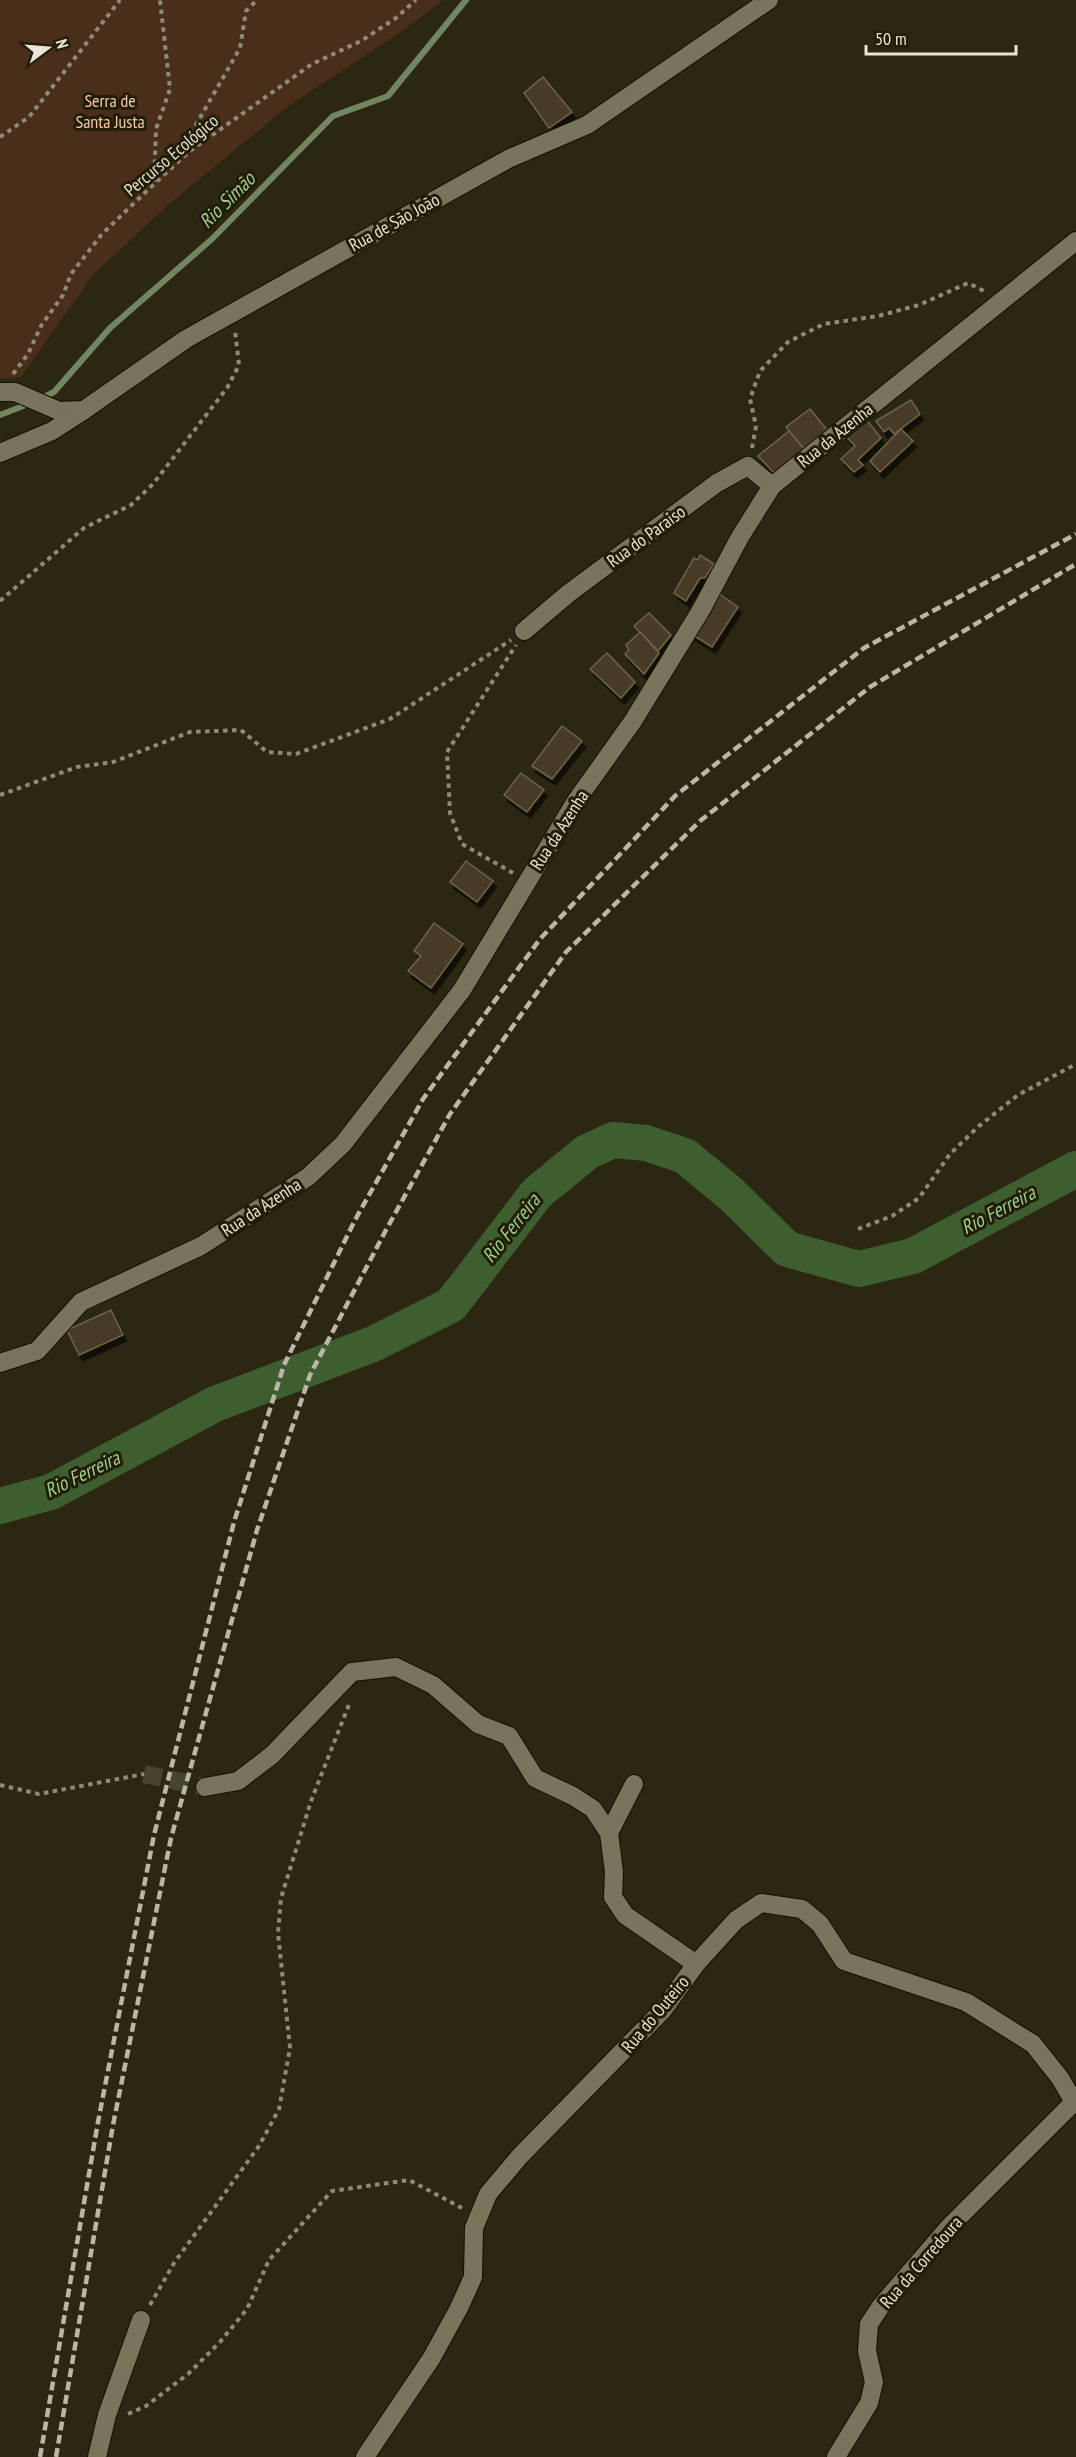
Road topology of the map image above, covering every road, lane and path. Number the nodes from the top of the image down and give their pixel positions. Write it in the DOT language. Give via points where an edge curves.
graph roads {
  1 [pos="120,0"];
  2 [pos="160,0"];
  3 [pos="257,0"];
  4 [pos="416,0"];
  5 [pos="769,0"];
  6 [pos="0,137"];
  7 [pos="190,151"];
  8 [pos="154,184"];
  9 [pos="1076,241"];
  10 [pos="1003,299"];
  11 [pos="235,331"];
  12 [pos="7,392"];
  13 [pos="84,410"];
  14 [pos="0,453"];
  15 [pos="748,466"];
  16 [pos="772,486"];
  17 [pos="0,601"];
  18 [pos="524,631"];
  19 [pos="0,795"];
  20 [pos="526,881"];
  21 [pos="1076,1064"];
  22 [pos="858,1229"];
  23 [pos="0,1363"];
  24 [pos="362,1671"];
  25 [pos="144,1774"];
  26 [pos="634,1784"];
  27 [pos="0,1785"];
  28 [pos="205,1787"];
  29 [pos="609,1833"];
  30 [pos="696,1964"];
  31 [pos="1075,2101"];
  32 [pos="478,2217"];
  33 [pos="141,2320"];
  34 [pos="107,2415"];
  35 [pos="97,2457"];
  36 [pos="365,2457"];
  37 [pos="836,2457"];
  1 -- 6 [label="path" via="29,117"];
  2 -- 8 [label="path" via="170,89 156,129"];
  3 -- 7 [label="path" via="246,11 240,48 189,137"];
  4 -- 7 [label="path, Percurso Ecológico" via="361,41 312,64"];
  5 -- 13 [label="street, Rua de São João" via="587,125 508,159 186,339"];
  7 -- 8 [label="path, Percurso Ecológico"];
  8 -- 12 [label="path, Percurso Ecológico" via="102,234 71,274 63,295 8,382"];
  9 -- 10 [label="street, Rua da Azenha"];
  10 -- 15 [label="path" via="968,283 878,316 824,324 788,342 760,371 750,399 756,426"];
  10 -- 16 [label="street, Rua da Azenha"];
  11 -- 17 [label="path" via="239,365 227,388 153,483 131,506 84,528"];
  12 -- 13 [label="street" via="59,411"];
  13 -- 14 [label="street, Rua de São João" via="52,431"];
  15 -- 16 [label="street"];
  15 -- 18 [label="street, Rua do Paraiso" via="717,483"];
  16 -- 20 [label="street, Rua da Azenha" via="639,711"];
  18 -- 19 [label="path" via="390,719 296,754 267,752 241,730 190,732 113,762 77,767"];
  18 -- 20 [label="path" via="447,752 450,813 462,844"];
  20 -- 23 [label="street, Rua da Azenha" via="462,990 344,1144 315,1170 201,1246 81,1302 37,1351"];
  21 -- 22 [label="path" via="1018,1095 979,1126 950,1154 920,1198 892,1216"];
  24 -- 28 [label="street" via="352,1672 272,1755 238,1780"];
  24 -- 29 [label="street" via="396,1667 433,1685 478,1724 509,1736 535,1778 593,1809"];
  24 -- 33 [label="path" via="311,1801 281,1898 278,1933 290,2048 279,2109 259,2146 174,2263"];
  25 -- 27 [label="path" via="39,1794"];
  26 -- 29 [label="street"];
  29 -- 30 [label="street" via="613,1897 626,1914"];
  30 -- 31 [label="street, Rua do Outeiro" via="736,1920 761,1903 802,1909 820,1924 844,1961 966,2002 1033,2044"];
  30 -- 32 [label="street, Rua do Outeiro" via="663,2010 520,2156 488,2194"];
  31 -- 37 [label="street, Rua da Corredoura" via="949,2227 881,2306 869,2324 867,2351 874,2382 869,2403"];
  32 -- 34 [label="path" via="409,2180 332,2191 269,2260 248,2308 188,2374 146,2406 122,2417"];
  32 -- 36 [label="street, Rua do Outeiro" via="474,2228 473,2277 459,2308"];
  33 -- 34 [label="street"];
  34 -- 35 [label="street"];
}
